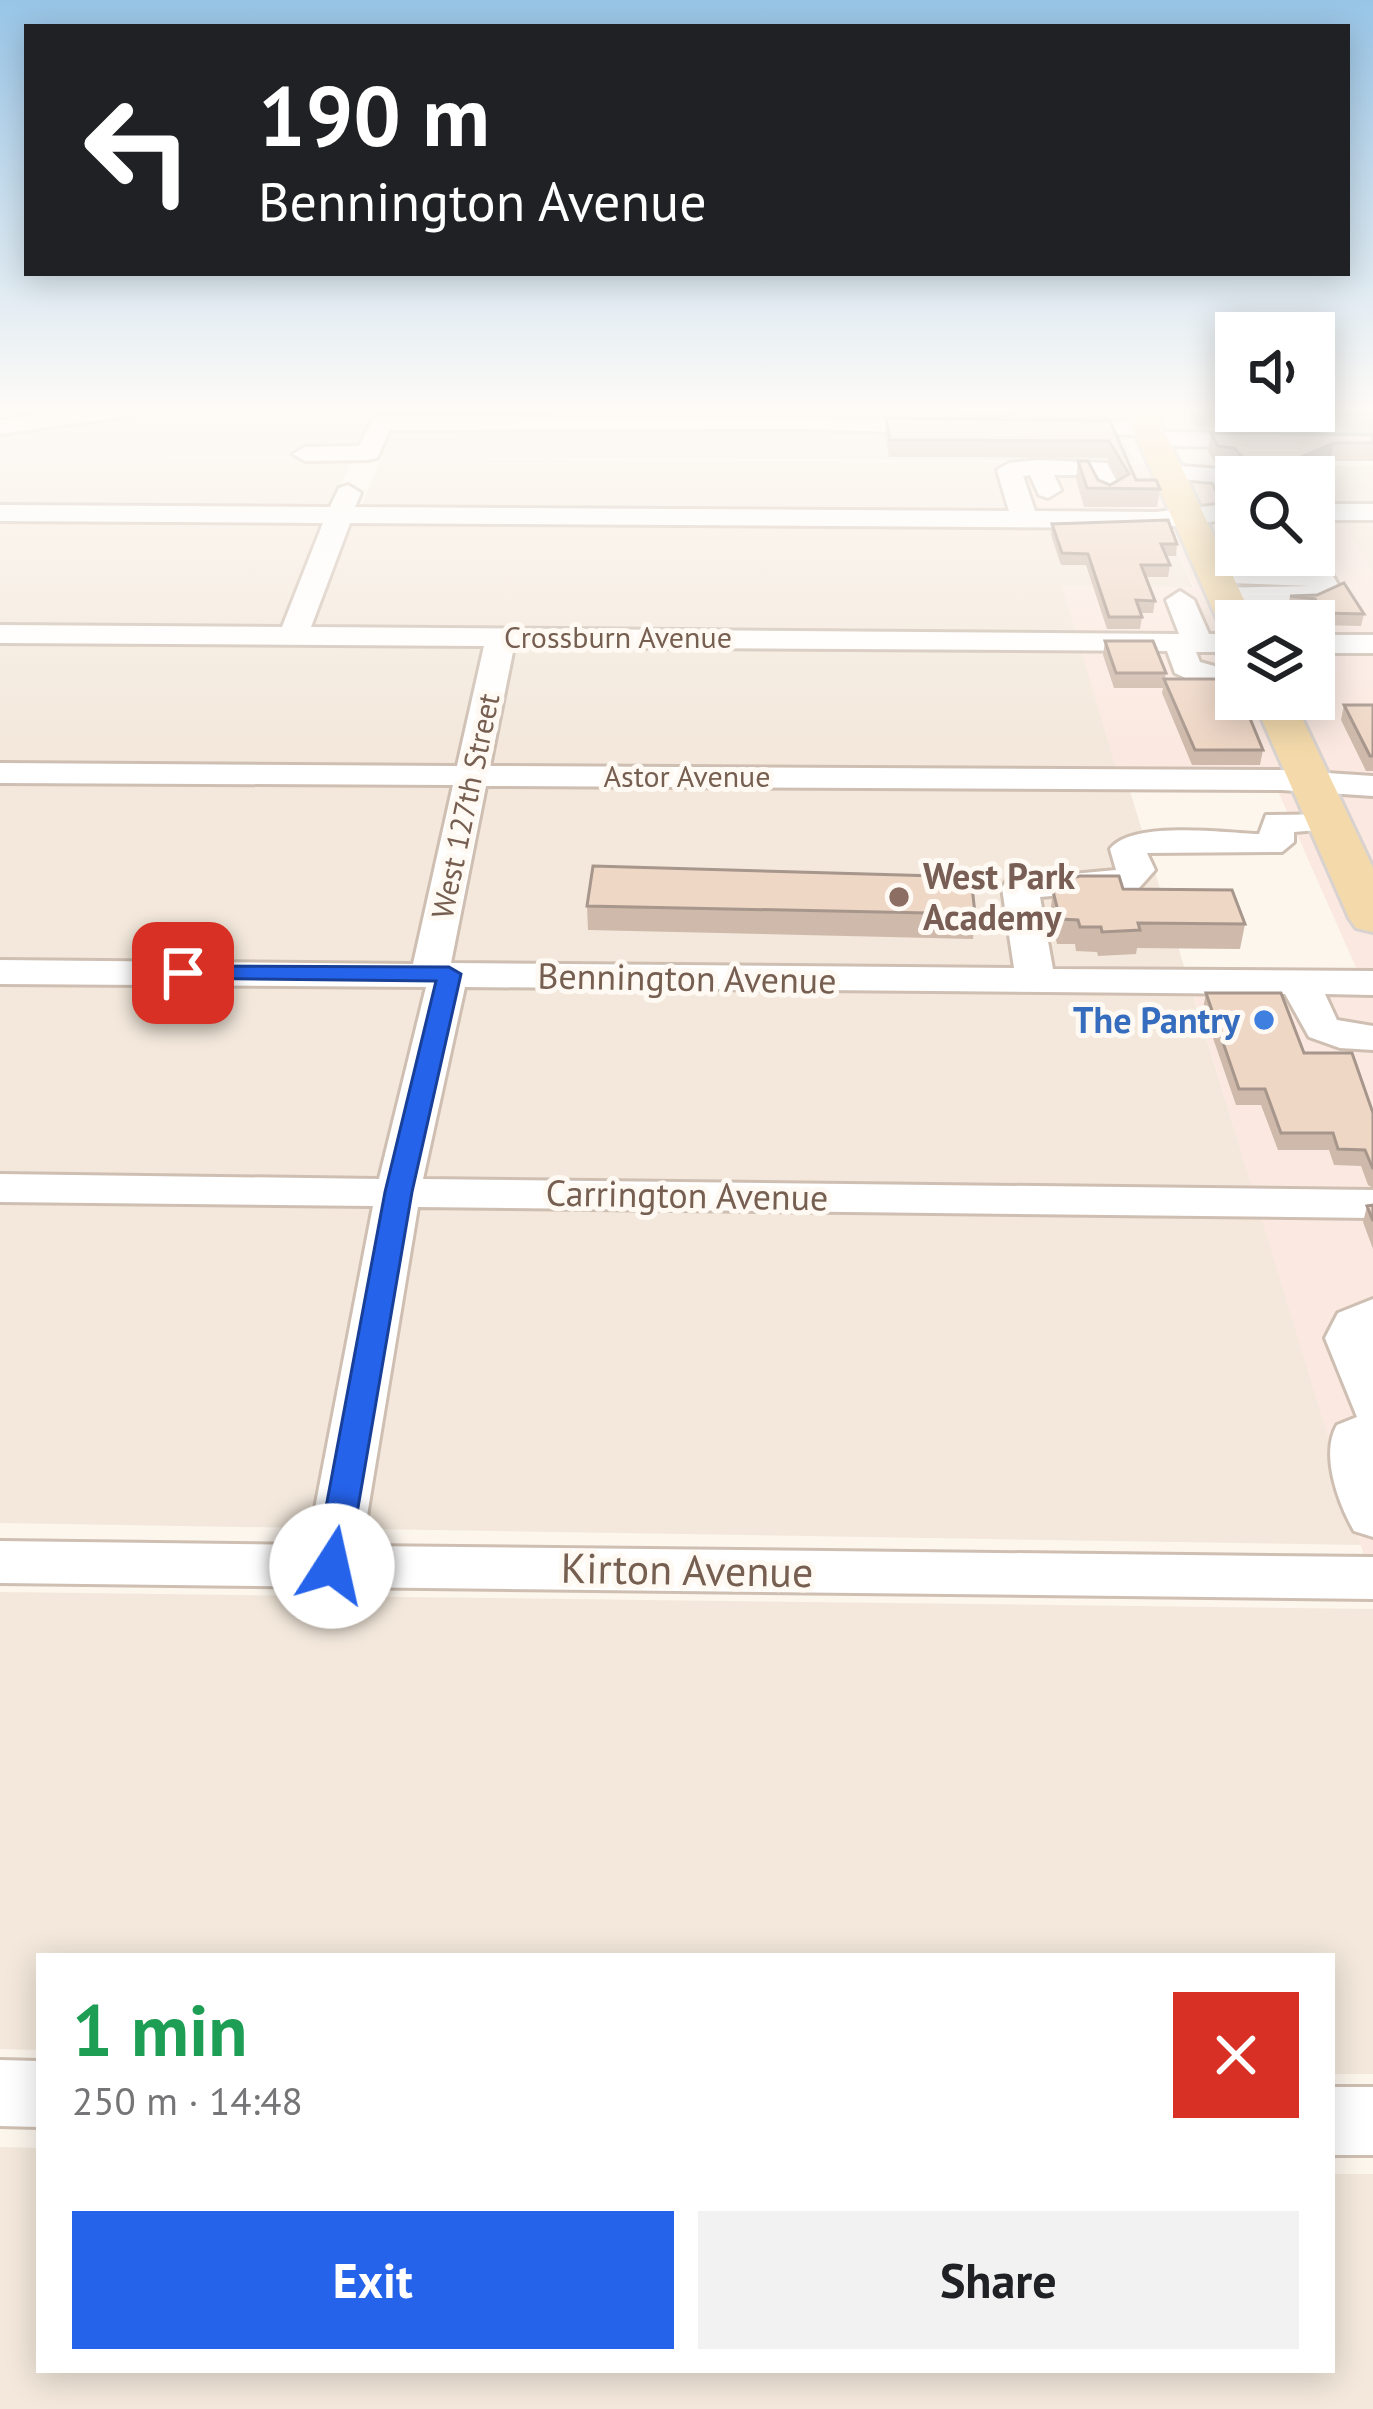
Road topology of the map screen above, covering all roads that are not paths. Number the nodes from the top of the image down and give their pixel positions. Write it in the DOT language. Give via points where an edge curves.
graph roads {
  1 [pos="336,519"];
  2 [pos="1083,519"];
  3 [pos="1156,519"];
  4 [pos="1191,519"];
  5 [pos="1226,597"];
  6 [pos="1180,599"];
  7 [pos="293,636"];
  8 [pos="501,637"];
  9 [pos="13,642"];
  10 [pos="1189,643"];
  11 [pos="1215,643"];
  12 [pos="1335,644"];
  13 [pos="1373,644"];
  14 [pos="1215,680"];
  15 [pos="1283,720"];
  16 [pos="0,773"];
  17 [pos="472,775"];
  18 [pos="1373,786"];
  19 [pos="1322,803"];
  20 [pos="1373,918"];
  21 [pos="0,972"];
  22 [pos="440,974"];
  23 [pos="1036,982"];
  24 [pos="1300,983"];
  25 [pos="1373,983"];
  26 [pos="1373,1038"];
  27 [pos="0,1187"];
  28 [pos="398,1192"];
  29 [pos="1373,1204"];
  30 [pos="1373,1315"];
  31 [pos="1373,1404"];
  32 [pos="1373,1430"];
  33 [pos="1373,1517"];
  34 [pos="0,1562"];
  35 [pos="332,1566"];
  36 [pos="1373,1578"];
  37 [pos="0,2093"];
  38 [pos="36,2094"];
  39 [pos="1335,2120"];
  40 [pos="1373,2121"];
  1 -- 7 [label="street"];
  2 -- 3 [label="street"];
  4 -- 5 [label="main road"];
  6 -- 10 [label="street"];
  7 -- 8 [label="street, Crossburn Avenue"];
  7 -- 9 [label="street, Crossburn Avenue"];
  8 -- 10 [label="street, Crossburn Avenue"];
  8 -- 17 [label="street, West 127th Street"];
  10 -- 11 [label="street, Crossburn Avenue"];
  10 -- 14 [label="street" via="1186,667"];
  12 -- 13 [label="street"];
  15 -- 19 [label="main road"];
  16 -- 17 [label="street, Astor Avenue"];
  17 -- 19 [label="street, Astor Avenue" via="1257,780"];
  17 -- 22 [label="street, West 127th Street"];
  18 -- 19 [label="street, Astor Avenue"];
  19 -- 20 [label="main road"];
  19 -- 23 [label="street" via="1278,822 1270,844 1140,842 1128,849 1137,870 1126,880 1020,888"];
  21 -- 22 [label="street, Bennington Avenue"];
  22 -- 23 [label="street, Bennington Avenue"];
  22 -- 28 [label="street, West 127th Street"];
  23 -- 24 [label="street, Bennington Avenue"];
  24 -- 25 [label="street, Bennington Avenue"];
  24 -- 26 [label="street" via="1322,1032"];
  27 -- 28 [label="street, Carrington Avenue"];
  28 -- 29 [label="street, Carrington Avenue"];
  28 -- 35 [label="street, West 127th Street"];
  30 -- 31 [label="street" via="1348,1338"];
  32 -- 33 [label="street" via="1353,1447"];
  34 -- 35 [label="street, Kirton Avenue"];
  35 -- 36 [label="street, Kirton Avenue"];
  37 -- 38 [label="street"];
  39 -- 40 [label="street"];
}
